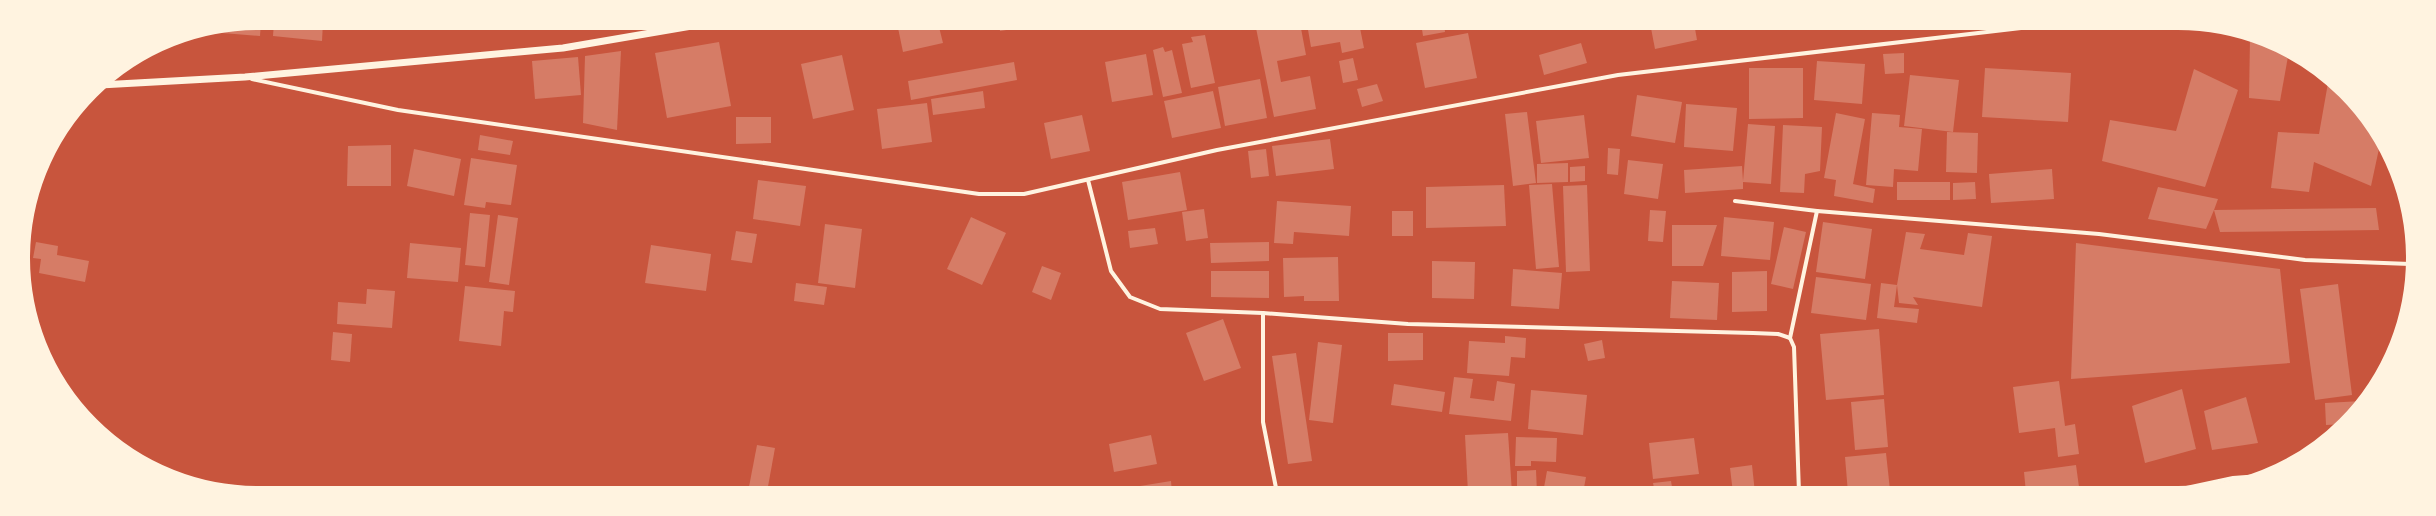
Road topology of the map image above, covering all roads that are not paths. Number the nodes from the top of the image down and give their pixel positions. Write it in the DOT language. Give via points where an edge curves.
graph roads {
  1 [pos="674,29"];
  2 [pos="2013,29"];
  3 [pos="244,77"];
  4 [pos="109,85"];
  5 [pos="1088,180"];
  6 [pos="1735,201"];
  7 [pos="1817,211"];
  8 [pos="2407,264"];
  9 [pos="1262,313"];
  10 [pos="1790,338"];
  11 [pos="2244,477"];
  12 [pos="1276,487"];
  13 [pos="1799,487"];
  14 [pos="2194,487"];
  1 -- 3 [label="street" via="563,48"];
  2 -- 5 [label="street" via="1618,75 1217,150"];
  3 -- 4 [label="street"];
  3 -- 5 [label="street" via="398,110 979,194 1024,194"];
  5 -- 9 [label="street" via="1111,271 1130,297 1160,309"];
  6 -- 7 [label="street"];
  7 -- 8 [label="street" via="2099,234 2305,260"];
  7 -- 10 [label="street"];
  9 -- 10 [label="street" via="1408,324 1753,333 1778,334"];
  9 -- 12 [label="street" via="1263,422"];
  10 -- 13 [label="street" via="1794,347"];
  11 -- 14 [label="street"];
}
